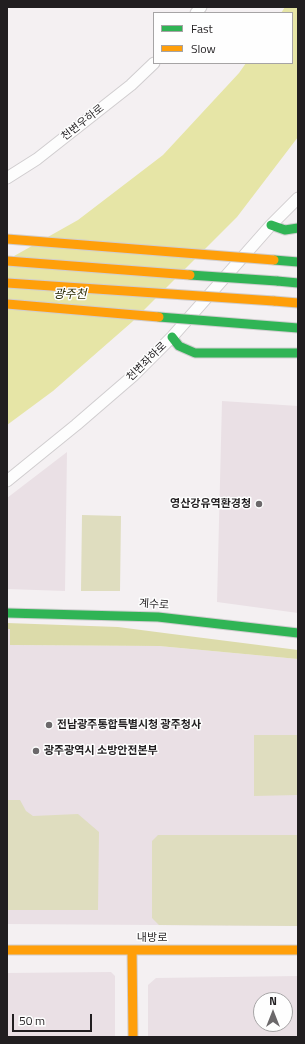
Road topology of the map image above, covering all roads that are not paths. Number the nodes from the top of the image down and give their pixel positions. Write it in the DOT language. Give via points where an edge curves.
graph roads {
  1 [pos="153,64"];
  2 [pos="7,178"];
  3 [pos="298,198"];
  4 [pos="271,225"];
  5 [pos="298,228"];
  6 [pos="7,239"];
  7 [pos="7,261"];
  8 [pos="298,262"];
  9 [pos="7,282"];
  10 [pos="298,283"];
  11 [pos="298,303"];
  12 [pos="7,304"];
  13 [pos="298,328"];
  14 [pos="172,337"];
  15 [pos="298,353"];
  16 [pos="7,481"];
  17 [pos="7,613"];
  18 [pos="298,633"];
  19 [pos="7,950"];
  20 [pos="132,950"];
  21 [pos="298,950"];
  22 [pos="133,1037"];
  1 -- 2 [label="street, 천변우하로" via="131,85 44,154"];
  3 -- 4 [label="street, 천변좌하로"];
  4 -- 5 [label="main road" via="285,230"];
  4 -- 14 [label="street, 천변좌하로"];
  6 -- 8 [label="main road, bridge"];
  7 -- 10 [label="main road, bridge"];
  9 -- 11 [label="main road, bridge"];
  12 -- 13 [label="main road, bridge"];
  14 -- 15 [label="main road" via="179,346 196,353"];
  14 -- 16 [label="street, 천변좌하로" via="76,426"];
  17 -- 18 [label="main road, 계수로" via="158,617"];
  19 -- 20 [label="main road, 내방로"];
  20 -- 21 [label="main road, 내방로"];
  20 -- 22 [label="main road"];
}
